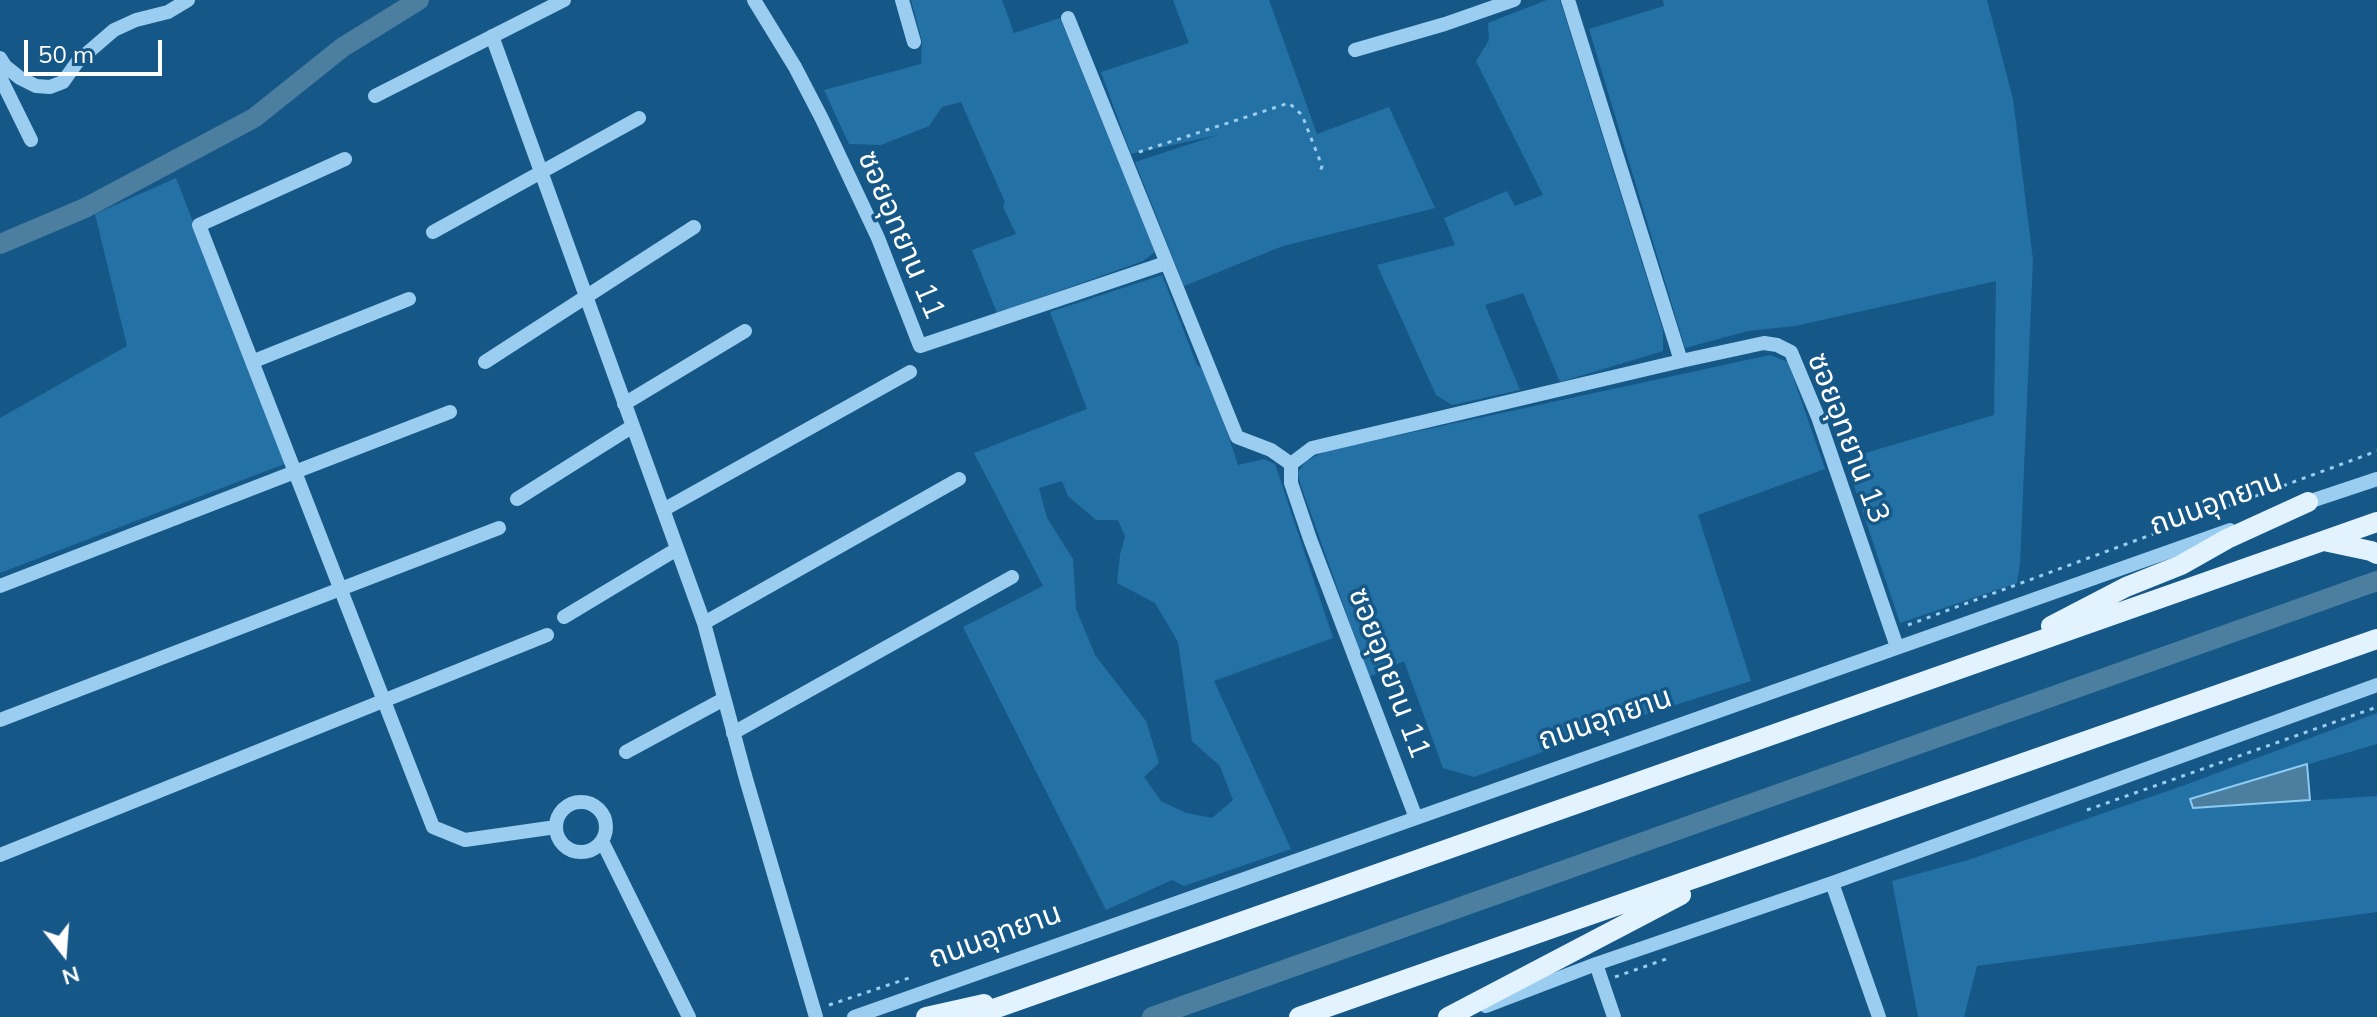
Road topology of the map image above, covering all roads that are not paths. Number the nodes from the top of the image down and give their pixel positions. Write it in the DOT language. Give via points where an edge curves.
graph roads {
  1 [pos="188,0"];
  2 [pos="564,0"];
  3 [pos="754,0"];
  4 [pos="902,0"];
  5 [pos="1514,0"];
  6 [pos="1568,0"];
  7 [pos="1068,18"];
  8 [pos="492,36"];
  9 [pos="914,42"];
  10 [pos="1355,50"];
  11 [pos="0,58"];
  12 [pos="0,77"];
  13 [pos="375,96"];
  14 [pos="639,118"];
  15 [pos="31,140"];
  16 [pos="345,159"];
  17 [pos="541,172"];
  18 [pos="694,227"];
  19 [pos="433,232"];
  20 [pos="1166,263"];
  21 [pos="586,297"];
  22 [pos="409,299"];
  23 [pos="745,331"];
  24 [pos="254,361"];
  25 [pos="1681,361"];
  26 [pos="485,362"];
  27 [pos="910,372"];
  28 [pos="624,404"];
  29 [pos="450,412"];
  30 [pos="633,426"];
  31 [pos="1291,464"];
  32 [pos="297,472"];
  33 [pos="959,479"];
  34 [pos="2377,479"];
  35 [pos="517,499"];
  36 [pos="2308,502"];
  37 [pos="663,510"];
  38 [pos="2377,522"];
  39 [pos="499,528"];
  40 [pos="2324,541"];
  41 [pos="677,549"];
  42 [pos="2377,554"];
  43 [pos="1012,577"];
  44 [pos="0,586"];
  45 [pos="342,589"];
  46 [pos="564,617"];
  47 [pos="704,623"];
  48 [pos="2377,624"];
  49 [pos="547,635"];
  50 [pos="2372,642"];
  51 [pos="1897,647"];
  52 [pos="1941,675"];
  53 [pos="2377,685"];
  54 [pos="724,699"];
  55 [pos="384,700"];
  56 [pos="0,720"];
  57 [pos="733,733"];
  58 [pos="626,752"];
  59 [pos="1416,818"];
  60 [pos="556,827"];
  61 [pos="602,841"];
  62 [pos="1779,849"];
  63 [pos="0,855"];
  64 [pos="1832,883"];
  65 [pos="1596,964"];
  66 [pos="1057,987"];
  67 [pos="689,1017"];
  68 [pos="816,1017"];
  69 [pos="854,1017"];
  70 [pos="926,1017"];
  71 [pos="971,1017"];
  72 [pos="1299,1017"];
  73 [pos="1448,1017"];
  74 [pos="1458,1017"];
  75 [pos="1614,1017"];
  76 [pos="1879,1017"];
  1 -- 11 [label="street" via="114,30 63,82 50,87 20,78"];
  2 -- 8 [label="street"];
  3 -- 20 [label="street, ซอยอุทยาน 11" via="822,119 878,238 920,346"];
  4 -- 9 [label="street"];
  5 -- 10 [label="street"];
  6 -- 25 [label="street"];
  7 -- 20 [label="street"];
  8 -- 13 [label="street"];
  8 -- 17 [label="street"];
  12 -- 15 [label="street"];
  14 -- 17 [label="street"];
  16 -- 24 [label="street" via="199,225"];
  17 -- 19 [label="street"];
  17 -- 21 [label="street"];
  18 -- 21 [label="street"];
  20 -- 31 [label="street" via="1237,437"];
  21 -- 26 [label="street"];
  21 -- 28 [label="street"];
  22 -- 24 [label="street"];
  23 -- 28 [label="street"];
  24 -- 32 [label="street"];
  25 -- 31 [label="street, ซอยอุทยาน 13" via="1312,448"];
  25 -- 51 [label="street, ซอยอุทยาน 13" via="1764,343 1791,352"];
  27 -- 37 [label="street"];
  28 -- 30 [label="street"];
  29 -- 32 [label="street"];
  30 -- 35 [label="street"];
  30 -- 37 [label="street"];
  31 -- 59 [label="street, ซอยอุทยาน 11" via="1291,483 1310,539"];
  32 -- 44 [label="street"];
  32 -- 45 [label="street"];
  33 -- 47 [label="street"];
  34 -- 36 [label="street, ถนนอุทยาน"];
  36 -- 51 [label="street, ถนนอุทยาน"];
  36 -- 52 [label="main road"];
  37 -- 41 [label="street"];
  38 -- 40 [label="main road"];
  39 -- 45 [label="street"];
  40 -- 42 [label="main road"];
  40 -- 52 [label="main road"];
  41 -- 46 [label="street"];
  41 -- 47 [label="street"];
  43 -- 57 [label="street"];
  45 -- 55 [label="street"];
  45 -- 56 [label="street"];
  47 -- 54 [label="street"];
  48 -- 50 [label="main road"];
  49 -- 55 [label="street"];
  50 -- 62 [label="main road"];
  51 -- 59 [label="street, ถนนอุทยาน"];
  52 -- 66 [label="main road"];
  53 -- 64 [label="street"];
  54 -- 57 [label="street"];
  54 -- 58 [label="street"];
  55 -- 60 [label="street" via="433,827 465,840"];
  55 -- 63 [label="street"];
  57 -- 68 [label="street"];
  59 -- 69 [label="street, ถนนอุทยาน"];
  60 -- 61 [label="street" via="562,844 572,851 594,849"];
  60 -- 61 [label="street" via="569,805 591,804 605,820"];
  61 -- 67 [label="street"];
  62 -- 72 [label="main road"];
  62 -- 73 [label="main road" via="1639,915"];
  64 -- 65 [label="street"];
  64 -- 76 [label="street"];
  65 -- 74 [label="street"];
  65 -- 75 [label="street"];
  66 -- 70 [label="main road"];
  66 -- 71 [label="main road"];
}
